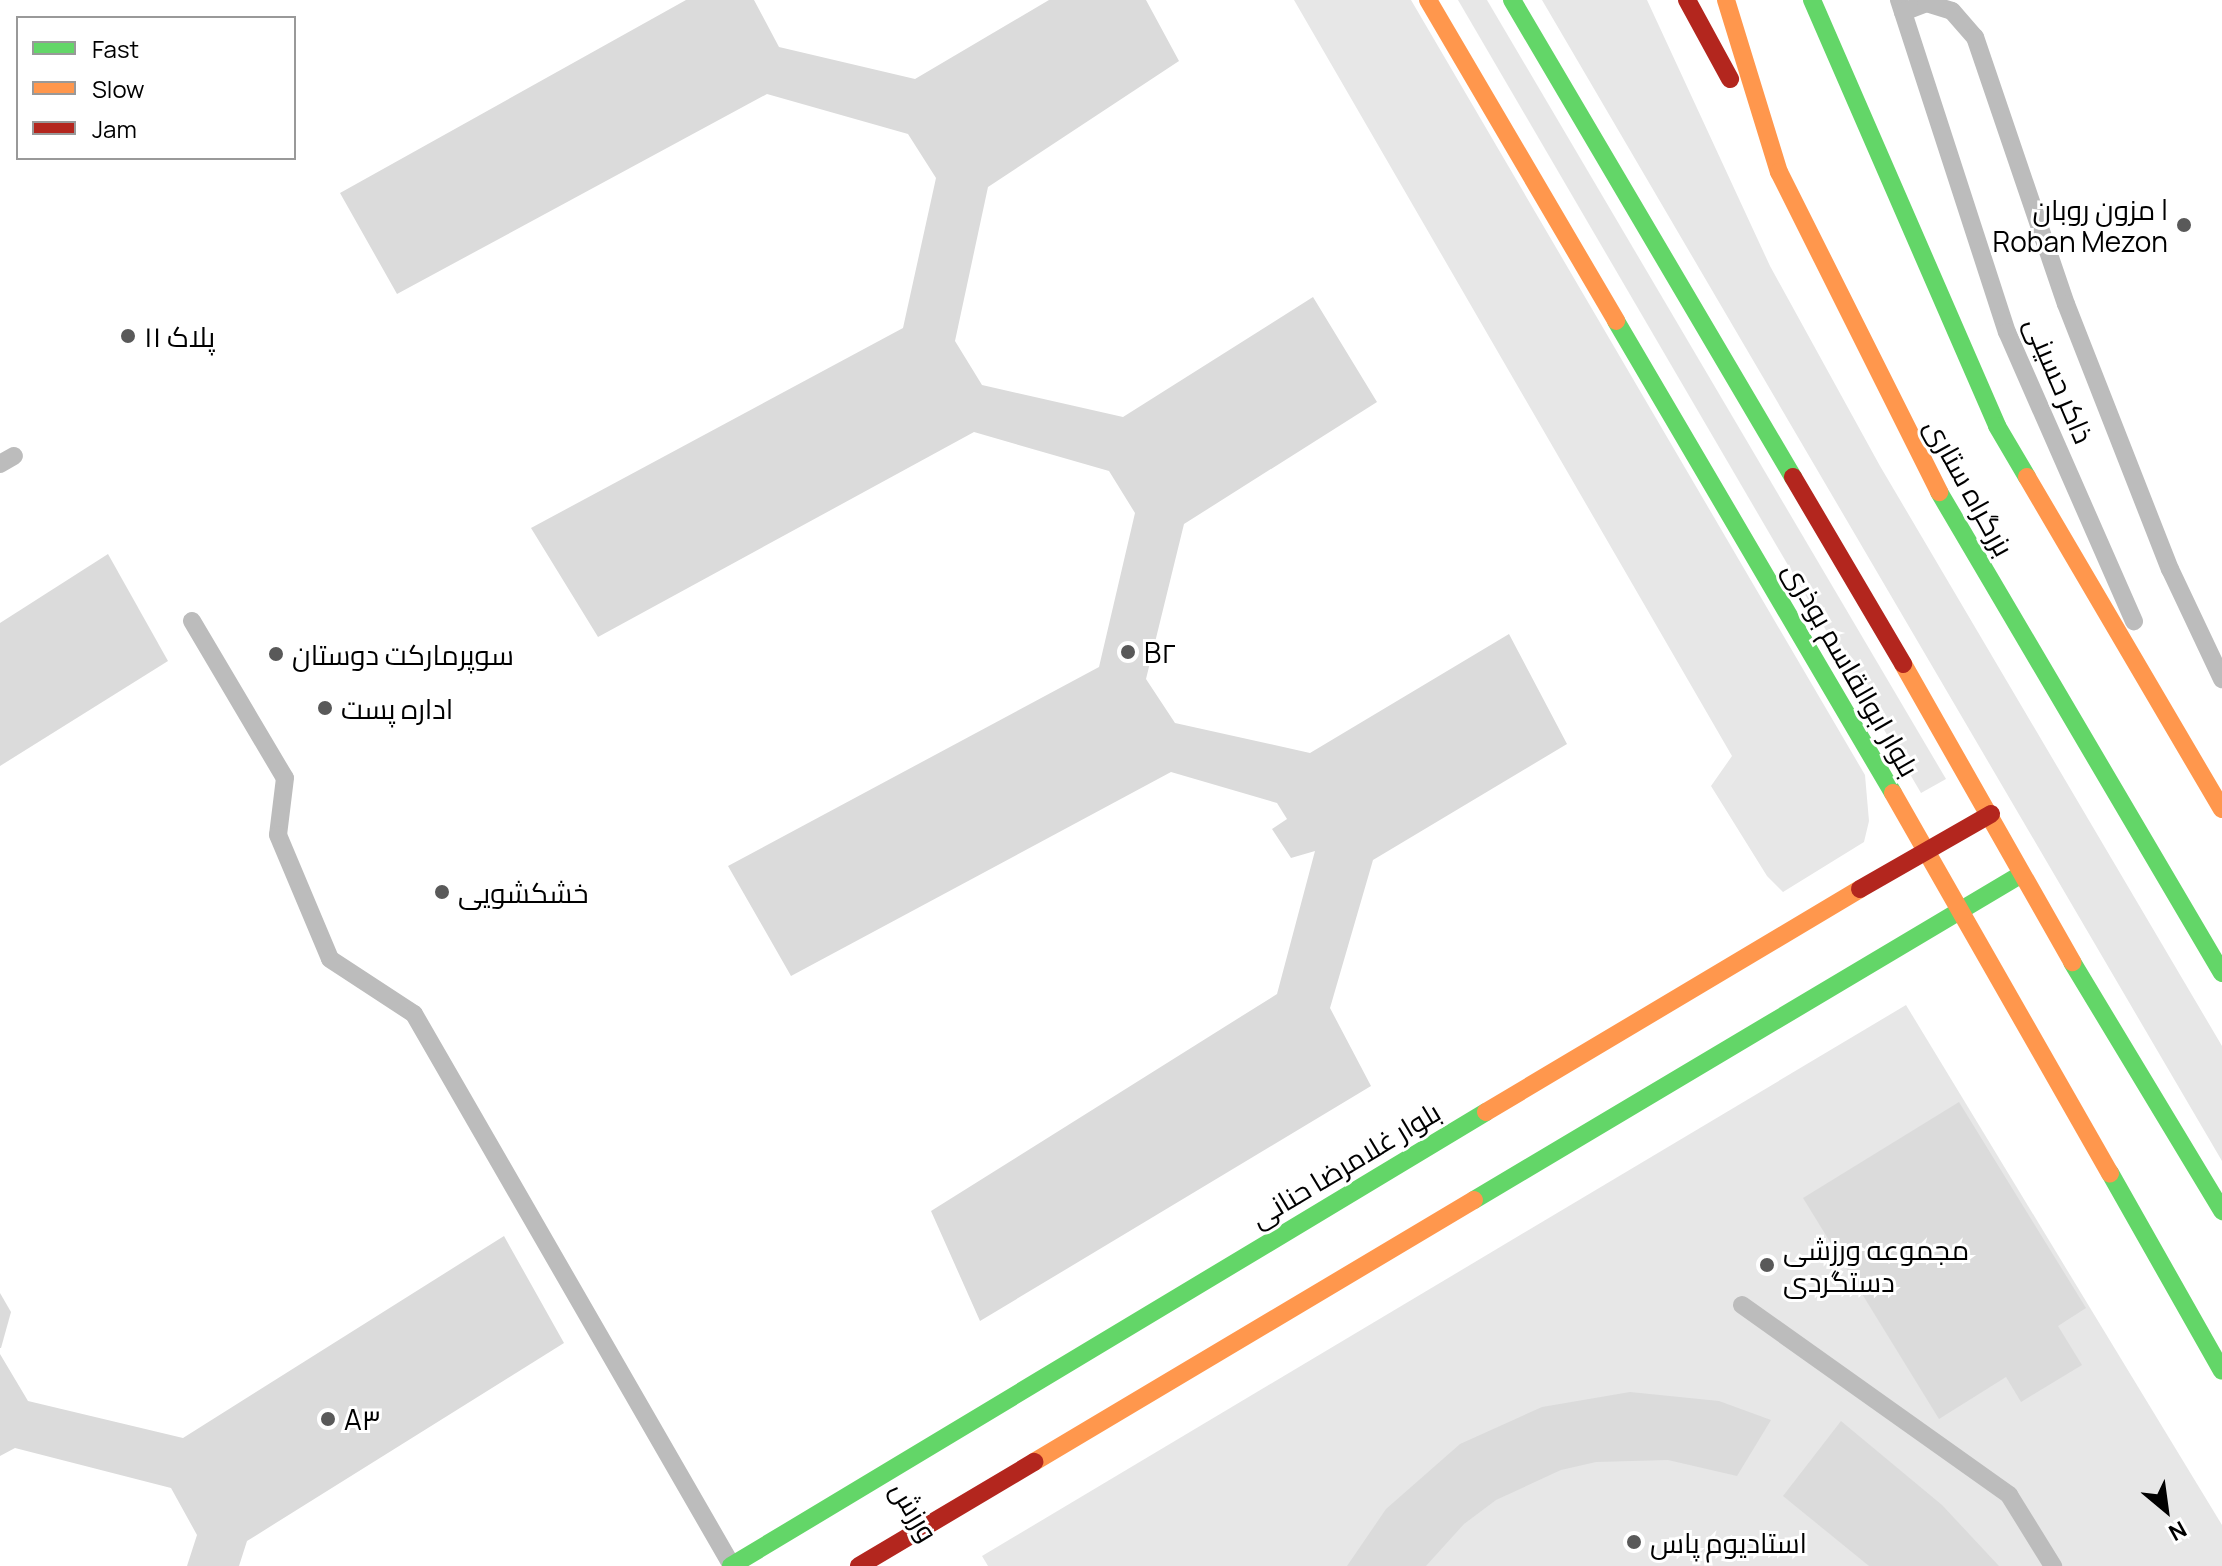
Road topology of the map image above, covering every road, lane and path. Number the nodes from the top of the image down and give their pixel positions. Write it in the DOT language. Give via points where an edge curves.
graph roads {
  1 [pos="1428,0"];
  2 [pos="1512,0"];
  3 [pos="1687,0"];
  4 [pos="1726,0"];
  5 [pos="1812,0"];
  6 [pos="1901,6"];
  7 [pos="1779,172"];
  8 [pos="192,621"];
  9 [pos="2222,679"];
  10 [pos="2193,761"];
  11 [pos="2222,809"];
  12 [pos="1991,814"];
  13 [pos="1927,851"];
  14 [pos="2020,875"];
  15 [pos="1960,910"];
  16 [pos="2222,973"];
  17 [pos="2222,1211"];
  18 [pos="1742,1305"];
  19 [pos="2222,1371"];
  20 [pos="887,1519"];
  21 [pos="904,1547"];
  22 [pos="732,1566"];
  23 [pos="859,1566"];
  24 [pos="2053,1566"];
  1 -- 13 [label="main road, بلوار ابوالقاسم بوذری"];
  2 -- 12 [label="main road, بلوار ابوالقاسم بوذری"];
  3 -- 7 [label="main road"];
  4 -- 7 [label="main road, بزرگراه ستاری"];
  5 -- 10 [label="main road, بزرگراه ستاری" via="1997,426"];
  6 -- 9 [label="lane, ذاکر حسینی" via="1926,3 1952,11 1975,37 2066,304 2170,569"];
  6 -- 10 [label="lane, ذاکر حسینی" via="2007,332"];
  7 -- 16 [label="main road, بزرگراه ستاری" via="1927,471"];
  8 -- 22 [label="lane" via="285,778 278,835 330,959 414,1014"];
  10 -- 11 [label="main road, بزرگراه ستاری"];
  12 -- 13 [label="main road, بلوار غلامرضا حنانی"];
  12 -- 14 [label="main road, بلوار ابوالقاسم بوذری"];
  13 -- 15 [label="main road, بلوار ابوالقاسم بوذری"];
  13 -- 22 [label="main road, بلوار غلامرضا حنانی" via="870,1491"];
  14 -- 15 [label="main road"];
  14 -- 17 [label="main road, بلوار ابوالقاسم بوذری"];
  15 -- 19 [label="main road, بلوار ابوالقاسم بوذری"];
  15 -- 21 [label="main road"];
  18 -- 24 [label="lane" via="2009,1495"];
  20 -- 21 [label="main road, ورزش"];
  21 -- 23 [label="main road"];
}
